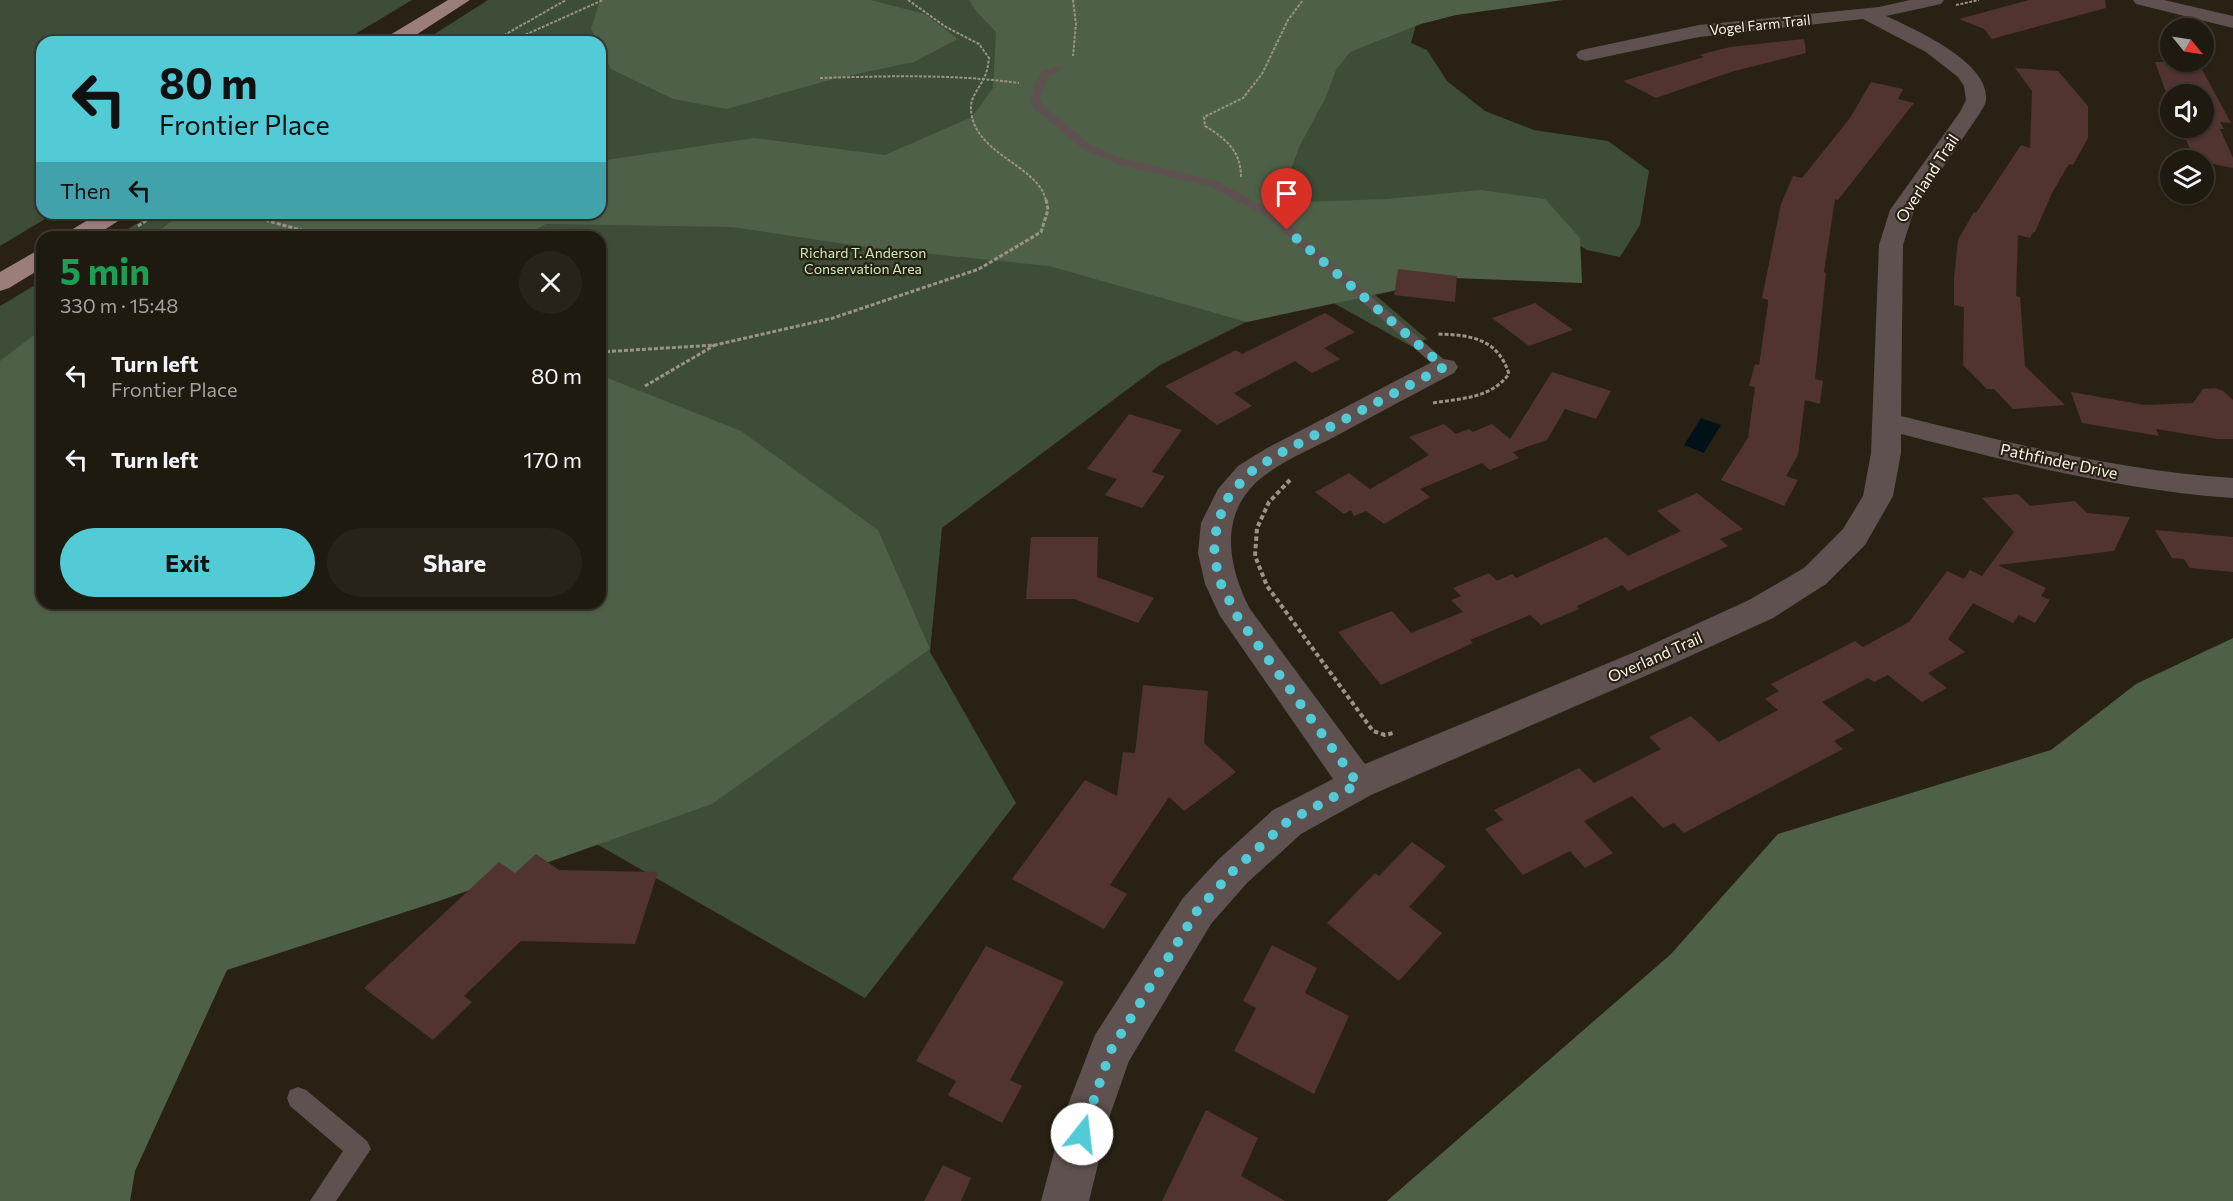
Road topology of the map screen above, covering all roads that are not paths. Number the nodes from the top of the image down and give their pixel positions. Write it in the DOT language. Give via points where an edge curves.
graph roads {
  1 [pos="461,0"];
  2 [pos="2142,0"];
  3 [pos="1941,4"];
  4 [pos="1864,13"];
  5 [pos="2226,21"];
  6 [pos="402,36"];
  7 [pos="2233,43"];
  8 [pos="1586,56"];
  9 [pos="1059,69"];
  10 [pos="105,219"];
  11 [pos="86,231"];
  12 [pos="36,262"];
  13 [pos="0,283"];
  14 [pos="1444,367"];
  15 [pos="1887,422"];
  16 [pos="2233,488"];
  17 [pos="1358,784"];
  18 [pos="298,1098"];
  19 [pos="322,1201"];
  20 [pos="1065,1201"];
  1 -- 6 [label="main road"];
  2 -- 5 [label="street"];
  3 -- 4 [label="street, Vogel Farm Trail"];
  4 -- 8 [label="street, Vogel Farm Trail" via="1699,31"];
  4 -- 15 [label="street, Overland Trail" via="1940,51 1972,82 1976,98 1970,113 1894,226"];
  5 -- 7 [label="street"];
  9 -- 14 [label="lane" via="1044,74 1035,99 1040,108 1087,147 1125,163 1213,183 1270,214"];
  10 -- 11 [label="main road"];
  12 -- 13 [label="main road"];
  14 -- 17 [label="street" via="1249,473 1229,496 1217,523 1214,553 1218,574 1237,616"];
  15 -- 16 [label="street, Pathfinder Drive" via="2060,463 2139,478"];
  15 -- 17 [label="street, Overland Trail" via="1878,496 1854,537 1815,576 1761,609 1665,653"];
  17 -- 20 [label="street, Overland Trail" via="1287,822 1233,871 1197,911 1111,1050 1087,1115"];
  18 -- 19 [label="lane" via="360,1149"];
}
